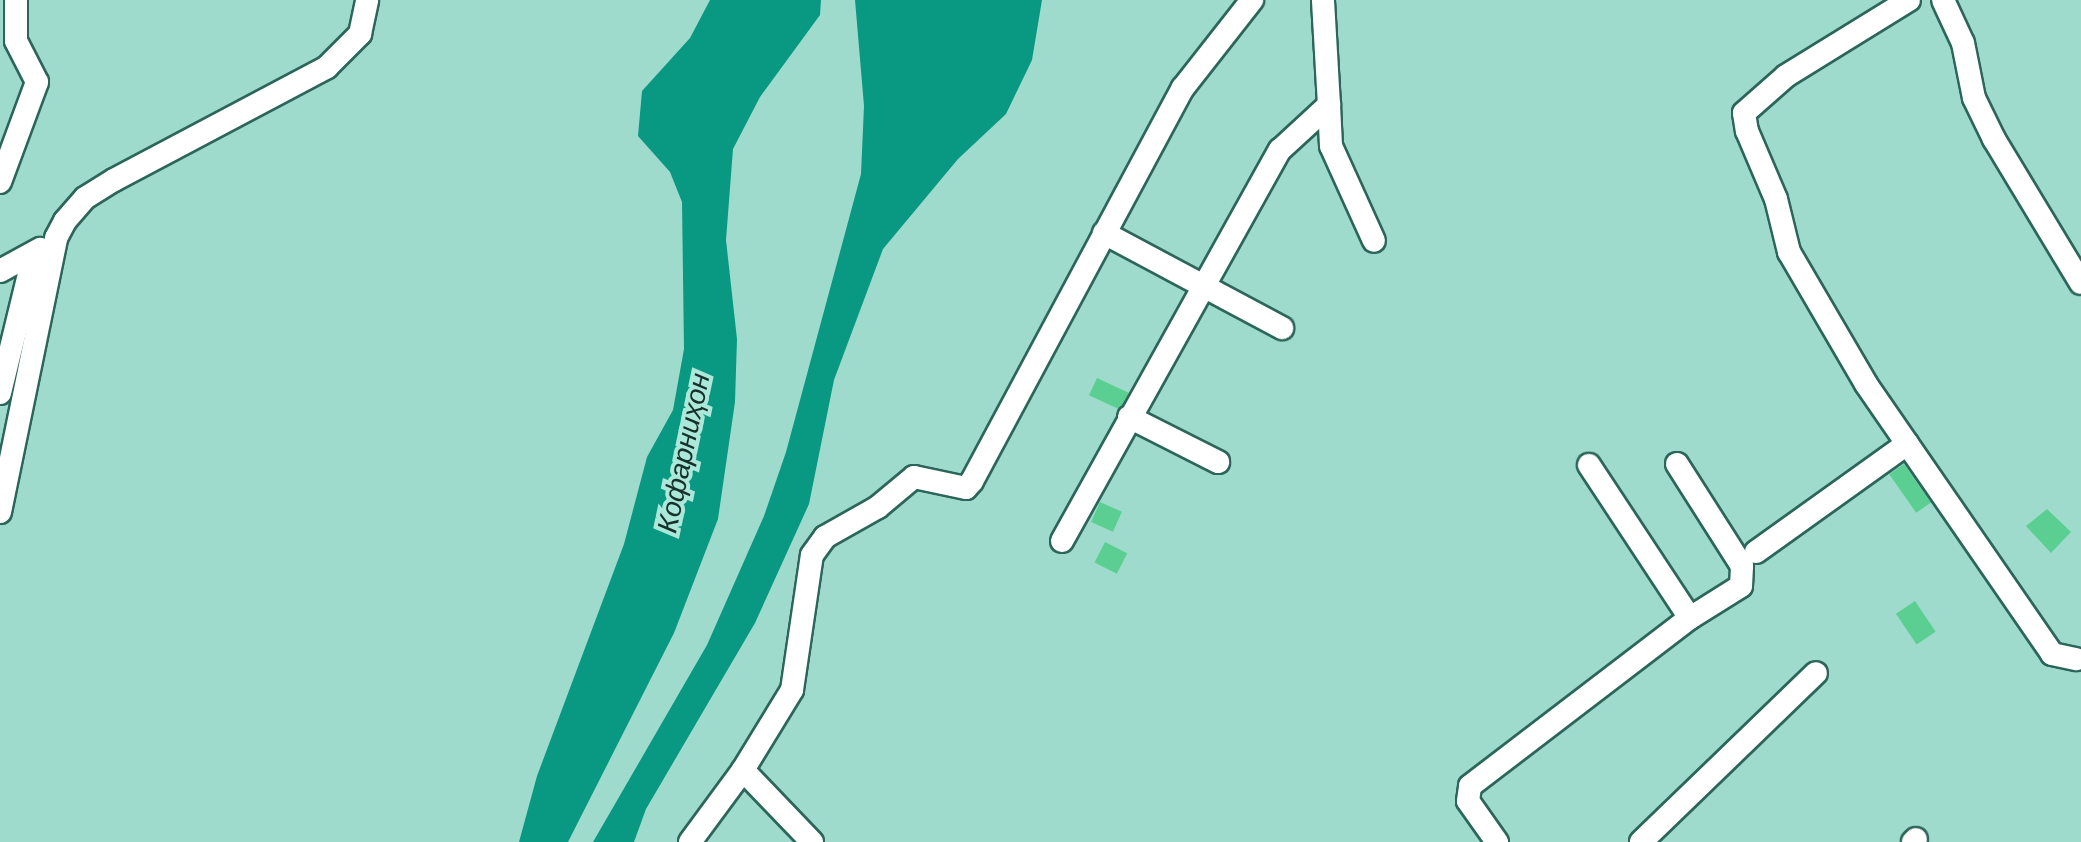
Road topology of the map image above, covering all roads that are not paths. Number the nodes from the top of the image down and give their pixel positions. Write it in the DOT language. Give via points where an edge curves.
graph roads {
  1 [pos="16,0"];
  2 [pos="367,0"];
  3 [pos="1252,0"];
  4 [pos="1323,0"];
  5 [pos="1909,0"];
  6 [pos="1943,0"];
  7 [pos="1329,105"];
  8 [pos="0,182"];
  9 [pos="1104,233"];
  10 [pos="56,238"];
  11 [pos="1374,241"];
  12 [pos="34,253"];
  13 [pos="0,271"];
  14 [pos="2081,283"];
  15 [pos="1203,287"];
  16 [pos="1282,328"];
  17 [pos="0,393"];
  18 [pos="1129,417"];
  19 [pos="1907,444"];
  20 [pos="1218,462"];
  21 [pos="1677,464"];
  22 [pos="1589,465"];
  23 [pos="0,512"];
  24 [pos="1062,541"];
  25 [pos="1756,552"];
  26 [pos="1690,618"];
  27 [pos="2079,659"];
  28 [pos="1816,673"];
  29 [pos="743,770"];
  30 [pos="690,842"];
  31 [pos="812,842"];
  32 [pos="1497,842"];
  33 [pos="1641,842"];
  1 -- 8 [label="street" via="16,41 37,82"];
  2 -- 10 [label="street" via="360,34 327,67 85,198"];
  3 -- 9 [label="street" via="1183,88"];
  4 -- 7 [label="street"];
  5 -- 19 [label="street" via="1786,76 1744,113 1789,252"];
  6 -- 14 [label="street" via="1963,43 1974,98"];
  7 -- 11 [label="street" via="1331,146"];
  7 -- 15 [label="street" via="1280,150"];
  9 -- 15 [label="street"];
  9 -- 29 [label="street" via="966,488 914,477 878,507 825,537 812,555 792,690"];
  10 -- 12 [label="street"];
  10 -- 23 [label="street"];
  12 -- 13 [label="street"];
  12 -- 17 [label="street"];
  15 -- 16 [label="street"];
  15 -- 18 [label="street"];
  18 -- 20 [label="street"];
  18 -- 24 [label="street"];
  19 -- 25 [label="street"];
  19 -- 27 [label="street" via="2052,654"];
  21 -- 26 [label="street" via="1743,576 1729,595"];
  22 -- 26 [label="street"];
  26 -- 32 [label="street" via="1470,786 1468,801"];
  28 -- 33 [label="street"];
  29 -- 30 [label="street"];
  29 -- 31 [label="street"];
}
